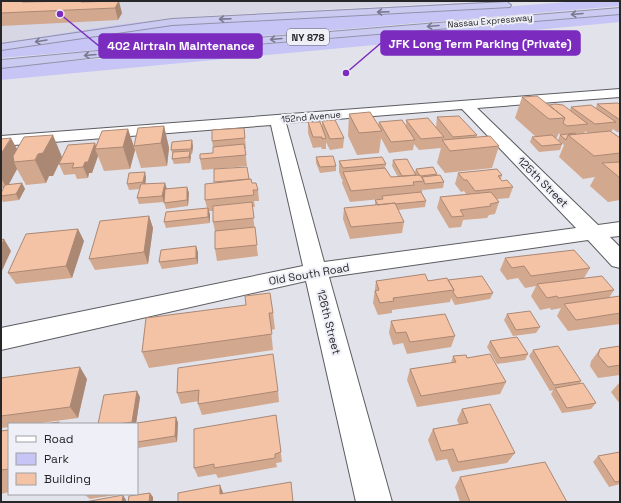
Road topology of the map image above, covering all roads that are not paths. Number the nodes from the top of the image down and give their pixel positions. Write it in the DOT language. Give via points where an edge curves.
graph roads {
  1 [pos="513,5"];
  2 [pos="620,10"];
  3 [pos="1,47"];
  4 [pos="1,64"];
  5 [pos="620,93"];
  6 [pos="466,105"];
  7 [pos="277,120"];
  8 [pos="1,141"];
  9 [pos="620,229"];
  10 [pos="593,233"];
  11 [pos="620,260"];
  12 [pos="316,271"];
  13 [pos="1,339"];
  14 [pos="374,502"];
  1 -- 3 [label="highway, one-way" via="172,22"];
  2 -- 4 [label="highway, Nassau Expressway / NY 878, one-way"];
  5 -- 6 [label="street, 152nd Avenue"];
  6 -- 7 [label="street, 152nd Avenue"];
  6 -- 10 [label="street, 125th Street"];
  7 -- 8 [label="street, 152nd Avenue"];
  7 -- 12 [label="street, 126th Street"];
  9 -- 10 [label="street, Old South Road"];
  10 -- 11 [label="street, 125th Street"];
  10 -- 12 [label="street, Old South Road"];
  12 -- 13 [label="street, Old South Road"];
  12 -- 14 [label="street, 126th Street"];
}
